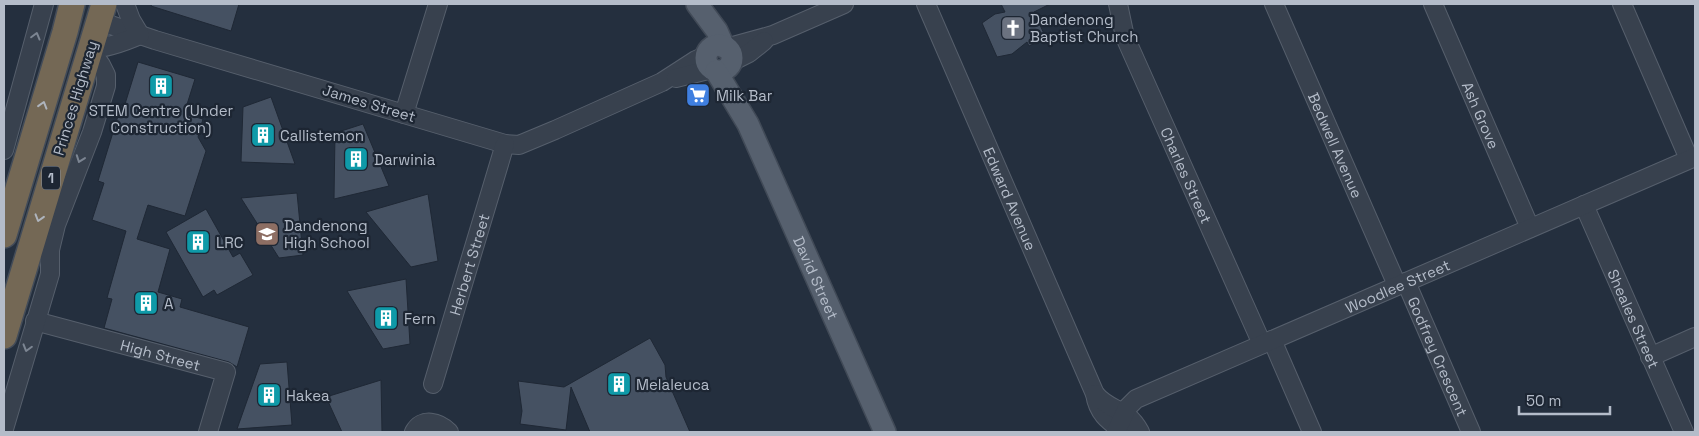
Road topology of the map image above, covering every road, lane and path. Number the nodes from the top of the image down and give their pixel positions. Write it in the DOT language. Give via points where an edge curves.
graph roads {
  1 [pos="44,4"];
  2 [pos="125,4"];
  3 [pos="438,4"];
  4 [pos="696,4"];
  5 [pos="844,4"];
  6 [pos="926,4"];
  7 [pos="1118,4"];
  8 [pos="1274,4"];
  9 [pos="1433,4"];
  10 [pos="1622,4"];
  11 [pos="71,8"];
  12 [pos="101,12"];
  13 [pos="140,35"];
  14 [pos="90,49"];
  15 [pos="719,58"];
  16 [pos="404,114"];
  17 [pos="505,144"];
  18 [pos="4,150"];
  19 [pos="1692,158"];
  20 [pos="1584,205"];
  21 [pos="1530,228"];
  22 [pos="4,235"];
  23 [pos="1401,284"];
  24 [pos="35,321"];
  25 [pos="4,336"];
  26 [pos="1695,337"];
  27 [pos="1267,342"];
  28 [pos="1650,357"];
  29 [pos="432,384"];
  30 [pos="1121,426"];
  31 [pos="4,429"];
  32 [pos="420,430"];
  33 [pos="208,432"];
  34 [pos="449,432"];
  35 [pos="885,432"];
  36 [pos="1140,432"];
  37 [pos="1312,432"];
  38 [pos="1471,432"];
  39 [pos="1684,432"];
  18 -- 1 [label="street, one-way"];
  2 -- 13 [label="street"];
  3 -- 16 [label="street"];
  4 -- 15 [label="main road, David Street"];
  5 -- 15 [label="street, James Street"];
  6 -- 30 [label="street, Edward Avenue" via="1096,394 1100,410 1106,418"];
  7 -- 27 [label="street, Charles Street" via="1125,36"];
  8 -- 23 [label="street, Bedwell Avenue"];
  9 -- 21 [label="street, Ash Grove"];
  10 -- 19 [label="street"];
  11 -- 12 [label="highway, James Street"];
  22 -- 11 [label="highway, Princes Highway / 1, one-way"];
  12 -- 13 [label="street, James Street"];
  12 -- 14 [label="highway, Princes Highway / 1"];
  13 -- 14 [label="street" via="104,48"];
  13 -- 16 [label="street, James Street"];
  14 -- 24 [label="street, one-way" via="106,75 106,86 56,225 50,250 50,274"];
  14 -- 25 [label="highway, Princes Highway / 1, one-way"];
  15 -- 17 [label="street, James Street" via="519,145"];
  15 -- 35 [label="main road, David Street"];
  16 -- 17 [label="street, James Street"];
  17 -- 29 [label="street, Herbert Street"];
  19 -- 20 [label="street, Woodlee Street"];
  20 -- 21 [label="street, Woodlee Street"];
  20 -- 28 [label="street, Sheales Street"];
  21 -- 23 [label="street, Woodlee Street"];
  23 -- 27 [label="street, Woodlee Street"];
  23 -- 38 [label="street, Godfrey Crescent"];
  24 -- 31 [label="street, one-way"];
  24 -- 33 [label="street, High Street" via="226,372"];
  26 -- 28 [label="street"];
  27 -- 30 [label="street, Woodlee Street" via="1136,399"];
  27 -- 37 [label="street, Charles Street"];
  28 -- 39 [label="street, Sheales Street"];
  30 -- 36 [label="street, Edward Avenue" via="1131,418"];
  32 -- 34 [label="street" via="429,422"];
}
